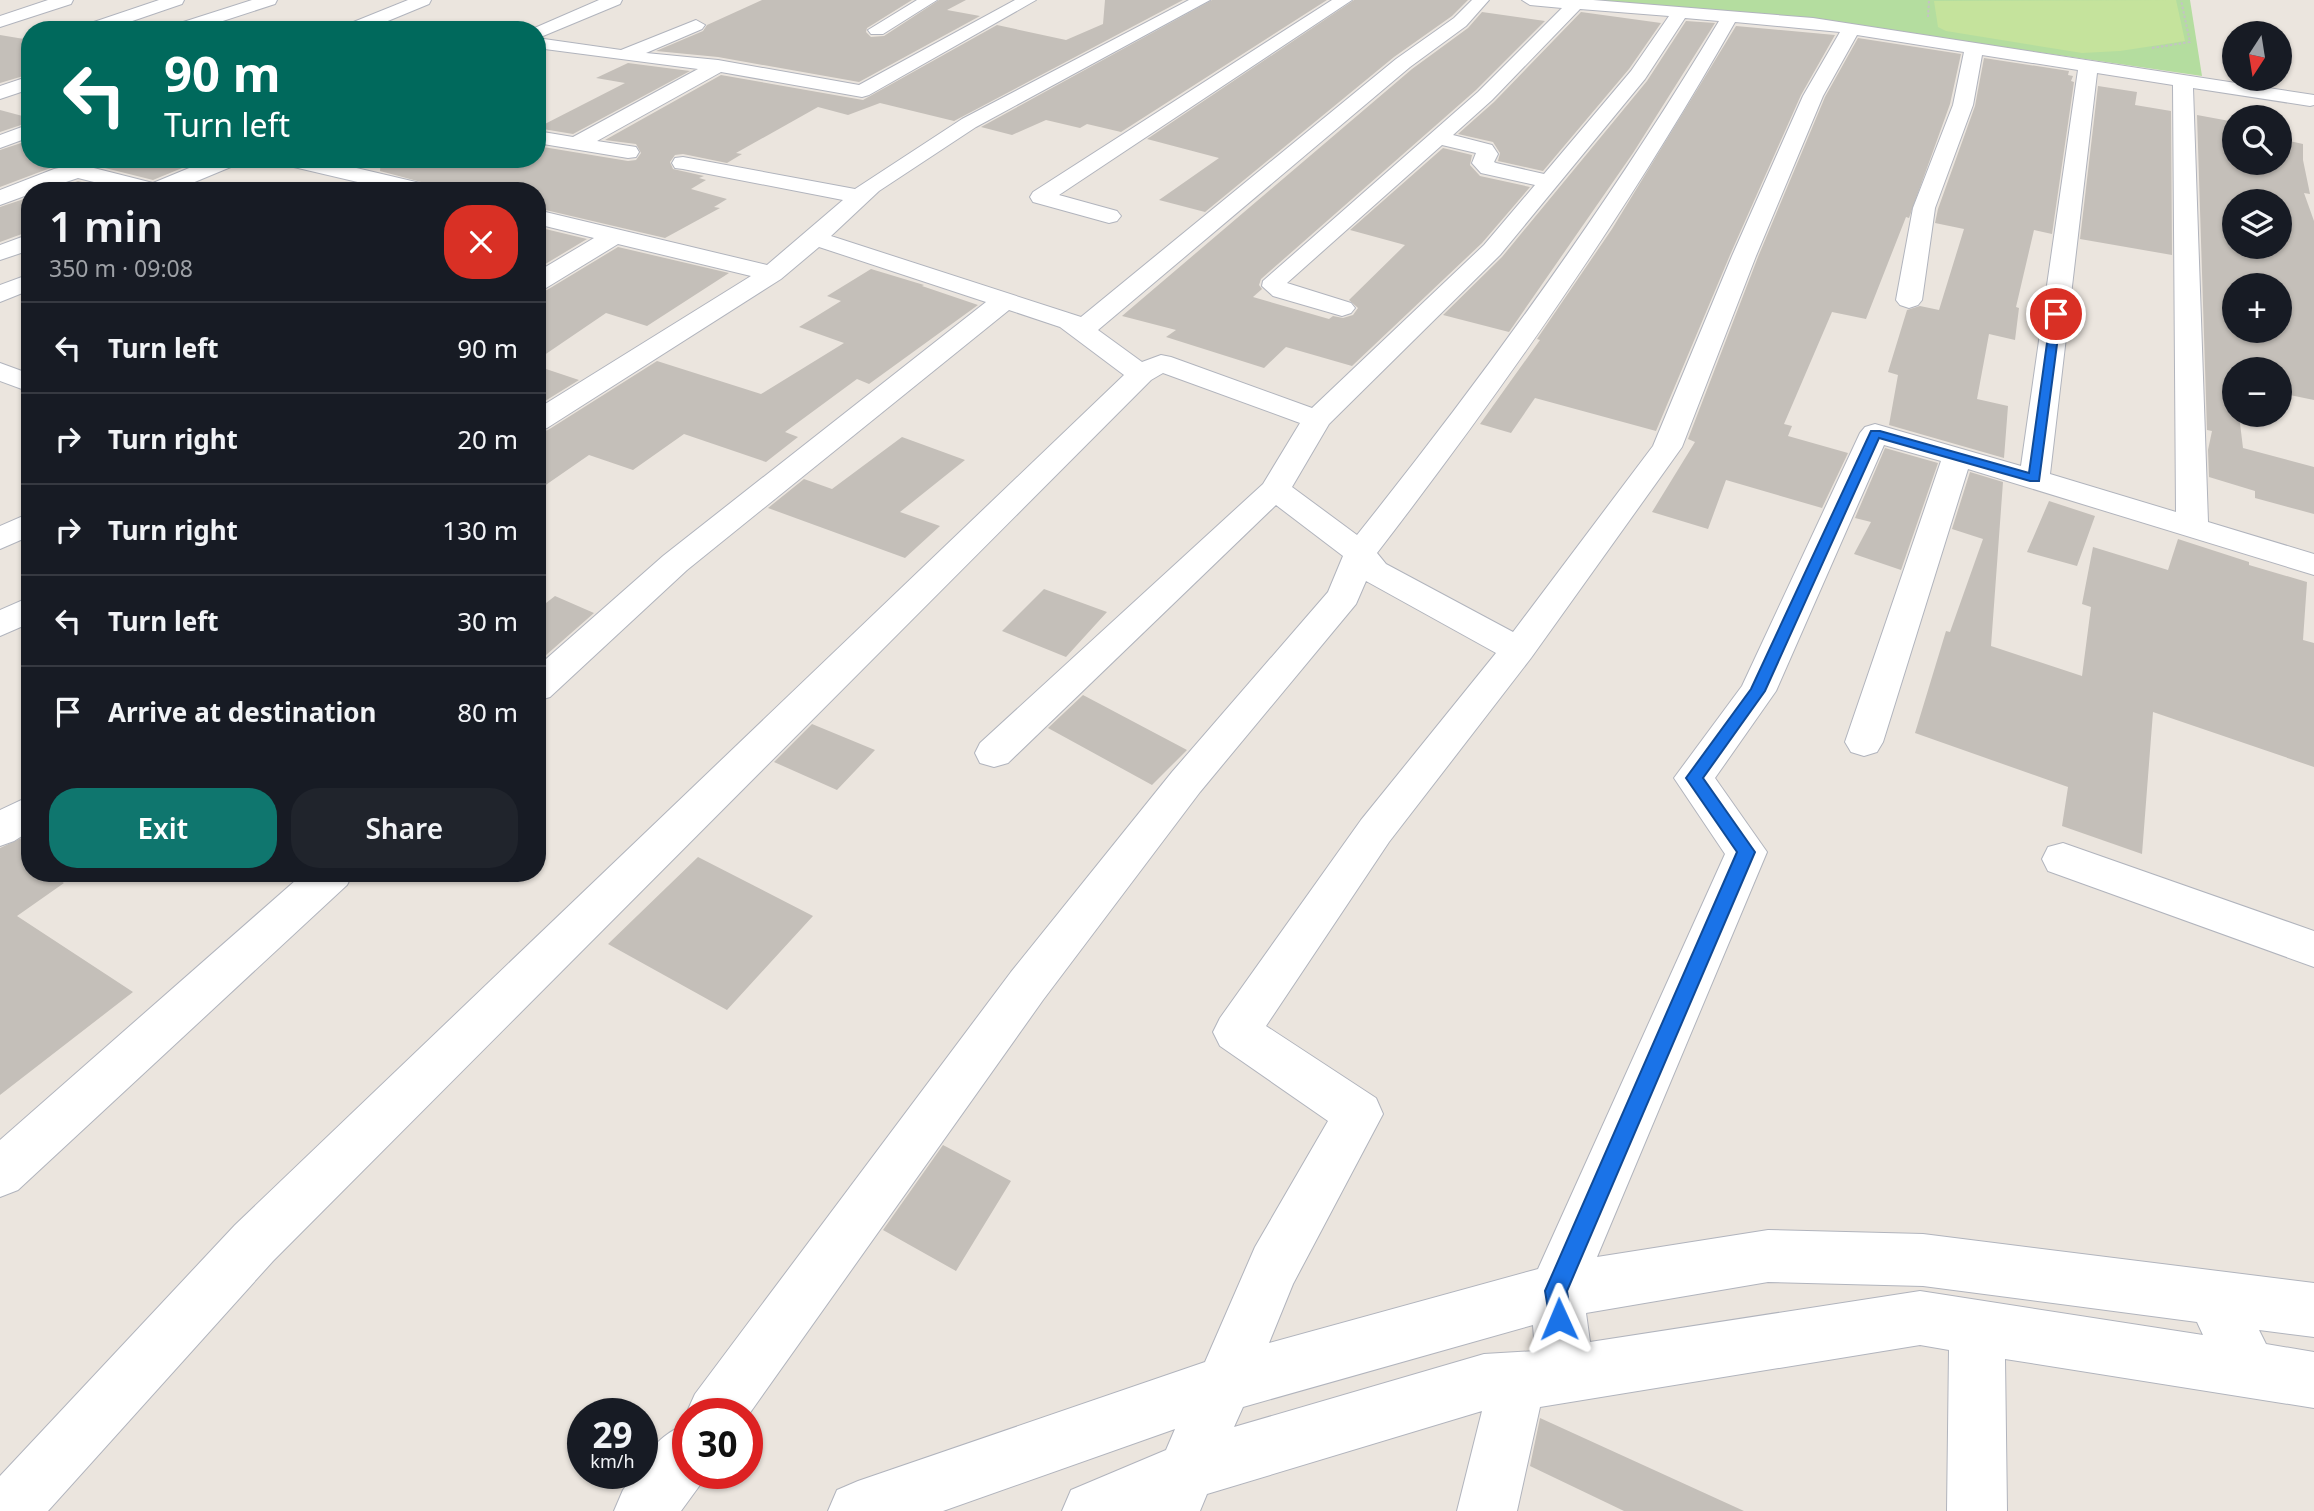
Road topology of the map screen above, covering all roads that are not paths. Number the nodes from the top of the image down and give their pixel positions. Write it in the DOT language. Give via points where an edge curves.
graph roads {
  1 [pos="65,0"];
  2 [pos="176,0"];
  3 [pos="268,0"];
  4 [pos="423,0"];
  5 [pos="614,0"];
  6 [pos="929,0"];
  7 [pos="1028,0"];
  8 [pos="1202,0"];
  9 [pos="1344,0"];
  10 [pos="1481,0"];
  11 [pos="1530,0"];
  12 [pos="1574,5"];
  13 [pos="1679,14"];
  14 [pos="1729,18"];
  15 [pos="114,21"];
  16 [pos="209,21"];
  17 [pos="373,21"];
  18 [pos="0,22"];
  19 [pos="696,25"];
  20 [pos="546,28"];
  21 [pos="1851,29"];
  22 [pos="0,30"];
  23 [pos="877,30"];
  24 [pos="20,33"];
  25 [pos="546,44"];
  26 [pos="1974,49"];
  27 [pos="624,56"];
  28 [pos="718,66"];
  29 [pos="2088,66"];
  30 [pos="2183,81"];
  31 [pos="21,85"];
  32 [pos="0,93"];
  33 [pos="0,99"];
  34 [pos="21,102"];
  35 [pos="2313,102"];
  36 [pos="21,134"];
  37 [pos="1437,138"];
  38 [pos="546,139"];
  39 [pos="0,142"];
  40 [pos="576,144"];
  41 [pos="628,152"];
  42 [pos="683,163"];
  43 [pos="208,168"];
  44 [pos="327,168"];
  45 [pos="1548,181"];
  46 [pos="41,182"];
  47 [pos="121,182"];
  48 [pos="173,182"];
  49 [pos="387,182"];
  50 [pos="21,190"];
  51 [pos="859,196"];
  52 [pos="0,198"];
  53 [pos="1109,216"];
  54 [pos="546,219"];
  55 [pos="615,235"];
  56 [pos="815,238"];
  57 [pos="21,245"];
  58 [pos="0,253"];
  59 [pos="772,274"];
  60 [pos="546,277"];
  61 [pos="21,285"];
  62 [pos="0,294"];
  63 [pos="1005,300"];
  64 [pos="1909,300"];
  65 [pos="1342,308"];
  66 [pos="1081,330"];
  67 [pos="0,371"];
  68 [pos="1141,374"];
  69 [pos="21,380"];
  70 [pos="546,416"];
  71 [pos="1317,419"];
  72 [pos="1957,457"];
  73 [pos="2034,479"];
  74 [pos="1275,488"];
  75 [pos="2192,527"];
  76 [pos="21,528"];
  77 [pos="0,539"];
  78 [pos="1360,553"];
  79 [pos="2314,565"];
  80 [pos="21,613"];
  81 [pos="0,625"];
  82 [pos="1518,650"];
  83 [pos="546,680"];
  84 [pos="1864,742"];
  85 [pos="994,753"];
  86 [pos="21,817"];
  87 [pos="0,830"];
  88 [pos="2063,859"];
  89 [pos="322,882"];
  90 [pos="2314,948"];
  91 [pos="0,1172"];
  92 [pos="1556,1291"];
  93 [pos="2213,1296"];
  94 [pos="2314,1310"];
  95 [pos="1977,1327"];
  96 [pos="2249,1370"];
  97 [pos="1541,1378"];
  98 [pos="2314,1380"];
  99 [pos="1224,1384"];
  100 [pos="727,1398"];
  101 [pos="672,1473"];
  102 [pos="1178,1491"];
  103 [pos="8,1511"];
  104 [pos="644,1511"];
  105 [pos="858,1511"];
  106 [pos="1092,1511"];
  107 [pos="1487,1511"];
  108 [pos="1978,1511"];
  1 -- 18 [label="street"];
  2 -- 15 [label="street"];
  3 -- 16 [label="street"];
  4 -- 17 [label="street"];
  5 -- 20 [label="street"];
  6 -- 23 [label="street"];
  7 -- 28 [label="street" via="862,91"];
  8 -- 51 [label="street" via="969,123"];
  9 -- 53 [label="street" via="1041,197"];
  10 -- 66 [label="street" via="1460,22 1403,63"];
  11 -- 12 [label="street"];
  12 -- 13 [label="street"];
  12 -- 37 [label="street" via="1493,89"];
  13 -- 14 [label="street"];
  13 -- 45 [label="street" via="1637,75"];
  14 -- 21 [label="street"];
  14 -- 78 [label="street" via="1619,195 1475,404"];
  19 -- 27 [label="street"];
  21 -- 26 [label="street"];
  21 -- 82 [label="street" via="1813,96 1667,447"];
  22 -- 24 [label="street"];
  25 -- 27 [label="street"];
  26 -- 29 [label="street"];
  26 -- 64 [label="street" via="1963,105 1924,208"];
  27 -- 28 [label="street"];
  28 -- 40 [label="street"];
  29 -- 30 [label="street"];
  29 -- 73 [label="street"];
  30 -- 35 [label="street"];
  30 -- 75 [label="street"];
  31 -- 32 [label="street"];
  33 -- 34 [label="street"];
  36 -- 39 [label="street"];
  37 -- 45 [label="street" via="1485,149 1488,154 1483,163 1489,168"];
  37 -- 65 [label="street" via="1276,281 1282,291"];
  38 -- 40 [label="street"];
  40 -- 41 [label="street"];
  42 -- 51 [label="street"];
  43 -- 48 [label="street"];
  44 -- 49 [label="street"];
  45 -- 71 [label="street" via="1463,281"];
  46 -- 47 [label="street" via="78,171"];
  50 -- 52 [label="street"];
  51 -- 56 [label="street"];
  54 -- 55 [label="street"];
  55 -- 59 [label="street"];
  55 -- 60 [label="street"];
  56 -- 59 [label="street"];
  56 -- 63 [label="street"];
  57 -- 58 [label="street"];
  59 -- 70 [label="street"];
  61 -- 62 [label="street"];
  63 -- 66 [label="street" via="1069,321"];
  63 -- 83 [label="street" via="675,563"];
  66 -- 68 [label="street"];
  67 -- 69 [label="street"];
  68 -- 71 [label="street" via="1161,363"];
  68 -- 103 [label="street" via="254,1243"];
  71 -- 74 [label="street"];
  72 -- 73 [label="street"];
  72 -- 84 [label="street"];
  72 -- 92 [label="street" via="1875,433 1758,691 1694,778 1746,852"];
  73 -- 75 [label="street"];
  74 -- 78 [label="street"];
  74 -- 85 [label="street"];
  75 -- 79 [label="street"];
  76 -- 77 [label="street"];
  78 -- 82 [label="street" via="1374,571"];
  78 -- 100 [label="street" via="1344,596 1186,782 1027,986"];
  80 -- 81 [label="street"];
  82 -- 99 [label="street" via="1375,831 1236,1032 1359,1114 1275,1266"];
  86 -- 87 [label="street"];
  88 -- 90 [label="street"];
  89 -- 91 [label="street"];
  92 -- 93 [label="street" via="1768,1256 1923,1261"];
  92 -- 97 [label="street"];
  92 -- 99 [label="street"];
  93 -- 94 [label="street"];
  93 -- 96 [label="street"];
  95 -- 96 [label="street"];
  95 -- 97 [label="street" via="1920,1318"];
  95 -- 108 [label="street"];
  96 -- 98 [label="street"];
  97 -- 102 [label="street" via="1484,1382"];
  97 -- 107 [label="street"];
  99 -- 102 [label="street"];
  99 -- 105 [label="street"];
  101 -- 104 [label="street"];
  102 -- 106 [label="street"];
}
